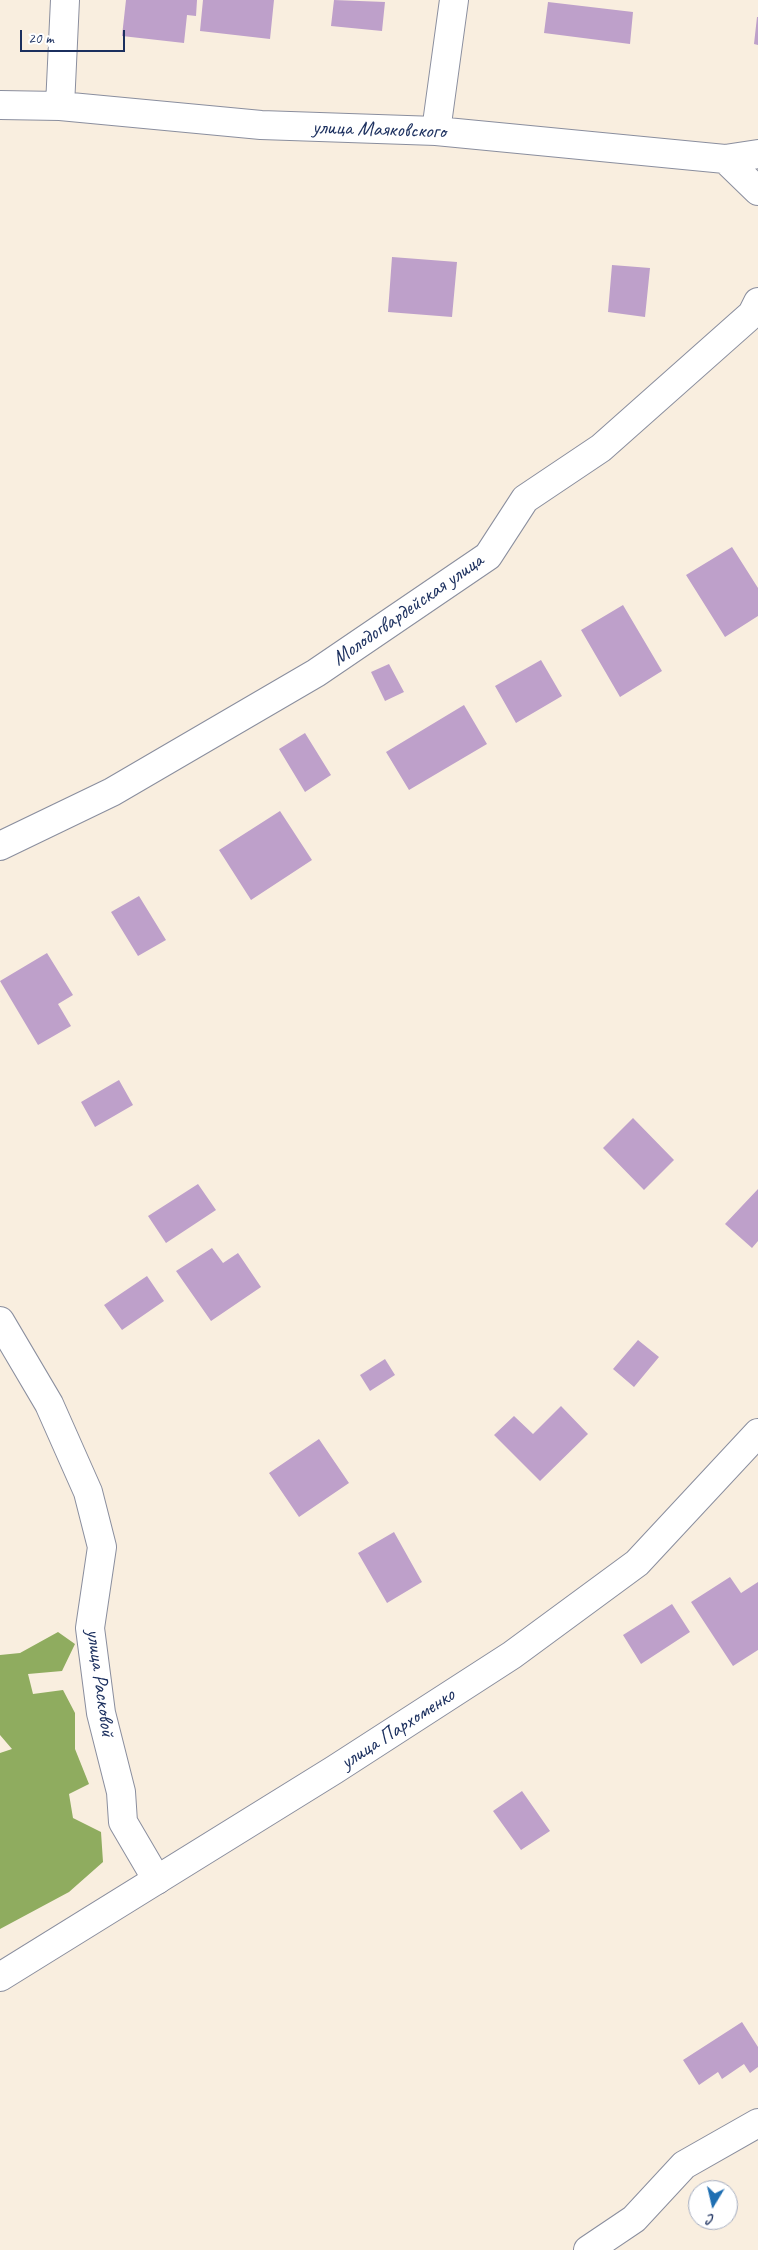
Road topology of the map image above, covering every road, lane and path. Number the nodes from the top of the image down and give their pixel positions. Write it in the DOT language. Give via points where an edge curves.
graph roads {
  1 [pos="64,0"];
  2 [pos="454,0"];
  3 [pos="0,105"];
  4 [pos="60,106"];
  5 [pos="436,131"];
  6 [pos="758,154"];
  7 [pos="725,159"];
  8 [pos="758,191"];
  9 [pos="758,302"];
  10 [pos="0,846"];
  11 [pos="0,1321"];
  12 [pos="758,1433"];
  13 [pos="157,1880"];
  14 [pos="0,1977"];
  15 [pos="758,2123"];
  16 [pos="588,2250"];
  1 -- 4 [label="street"];
  2 -- 5 [label="street"];
  3 -- 4 [label="street, улица Маяковского"];
  4 -- 5 [label="street, улица Маяковского" via="261,125"];
  5 -- 7 [label="street, улица Маяковского"];
  6 -- 7 [label="street, улица Маяковского"];
  7 -- 8 [label="street"];
  9 -- 10 [label="street, Молодогвардейская улица" via="752,314 601,448 524,499 488,556 316,673 112,792"];
  11 -- 13 [label="street, улица Расковой" via="50,1404 88,1492 102,1547 90,1628 101,1713 121,1792 124,1822"];
  12 -- 13 [label="street, улица Пархоменко" via="637,1563 512,1655"];
  13 -- 14 [label="street, улица Пархоменко"];
  15 -- 16 [label="street" via="684,2164 634,2219"];
}
